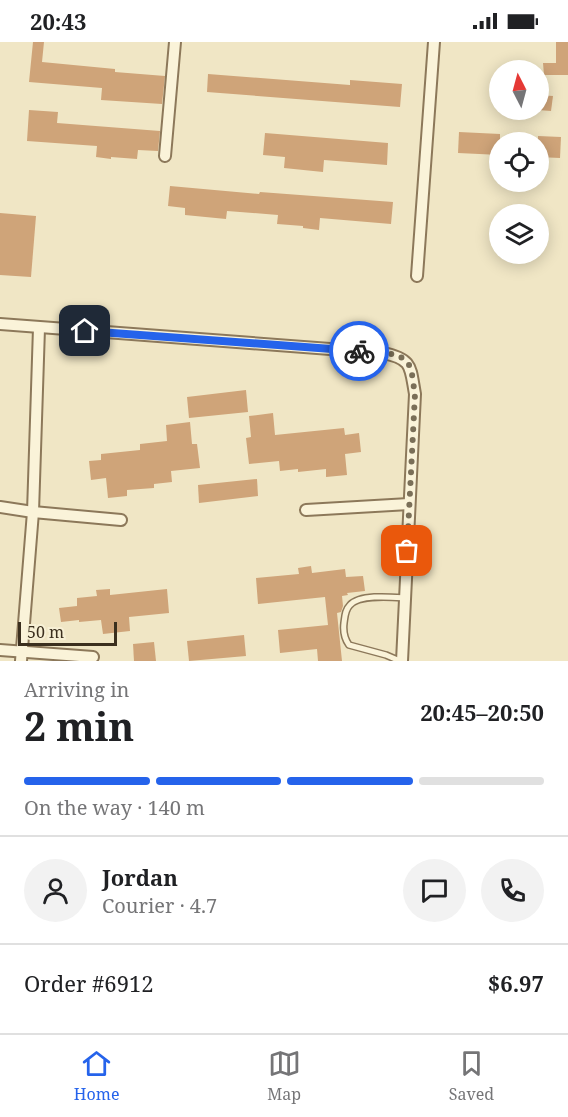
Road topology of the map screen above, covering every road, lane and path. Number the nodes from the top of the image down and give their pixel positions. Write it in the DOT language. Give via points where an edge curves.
graph roads {
  1 [pos="176,42"];
  2 [pos="434,42"];
  3 [pos="165,156"];
  4 [pos="417,276"];
  5 [pos="0,324"];
  6 [pos="39,328"];
  7 [pos="409,504"];
  8 [pos="0,507"];
  9 [pos="306,510"];
  10 [pos="33,512"];
  11 [pos="121,520"];
  12 [pos="405,598"];
  13 [pos="0,650"];
  14 [pos="22,657"];
  15 [pos="93,657"];
  16 [pos="401,661"];
  1 -- 3 [label="street"];
  2 -- 4 [label="street"];
  5 -- 6 [label="street"];
  6 -- 7 [label="street" via="399,357 408,364 415,394"];
  6 -- 10 [label="street"];
  7 -- 9 [label="street"];
  7 -- 12 [label="street"];
  8 -- 10 [label="street"];
  10 -- 11 [label="street"];
  10 -- 14 [label="street"];
  12 -- 16 [label="street"];
  12 -- 16 [label="lane" via="378,597 353,602 346,611 343,630 349,645"];
  13 -- 14 [label="street"];
  14 -- 15 [label="street"];
}
